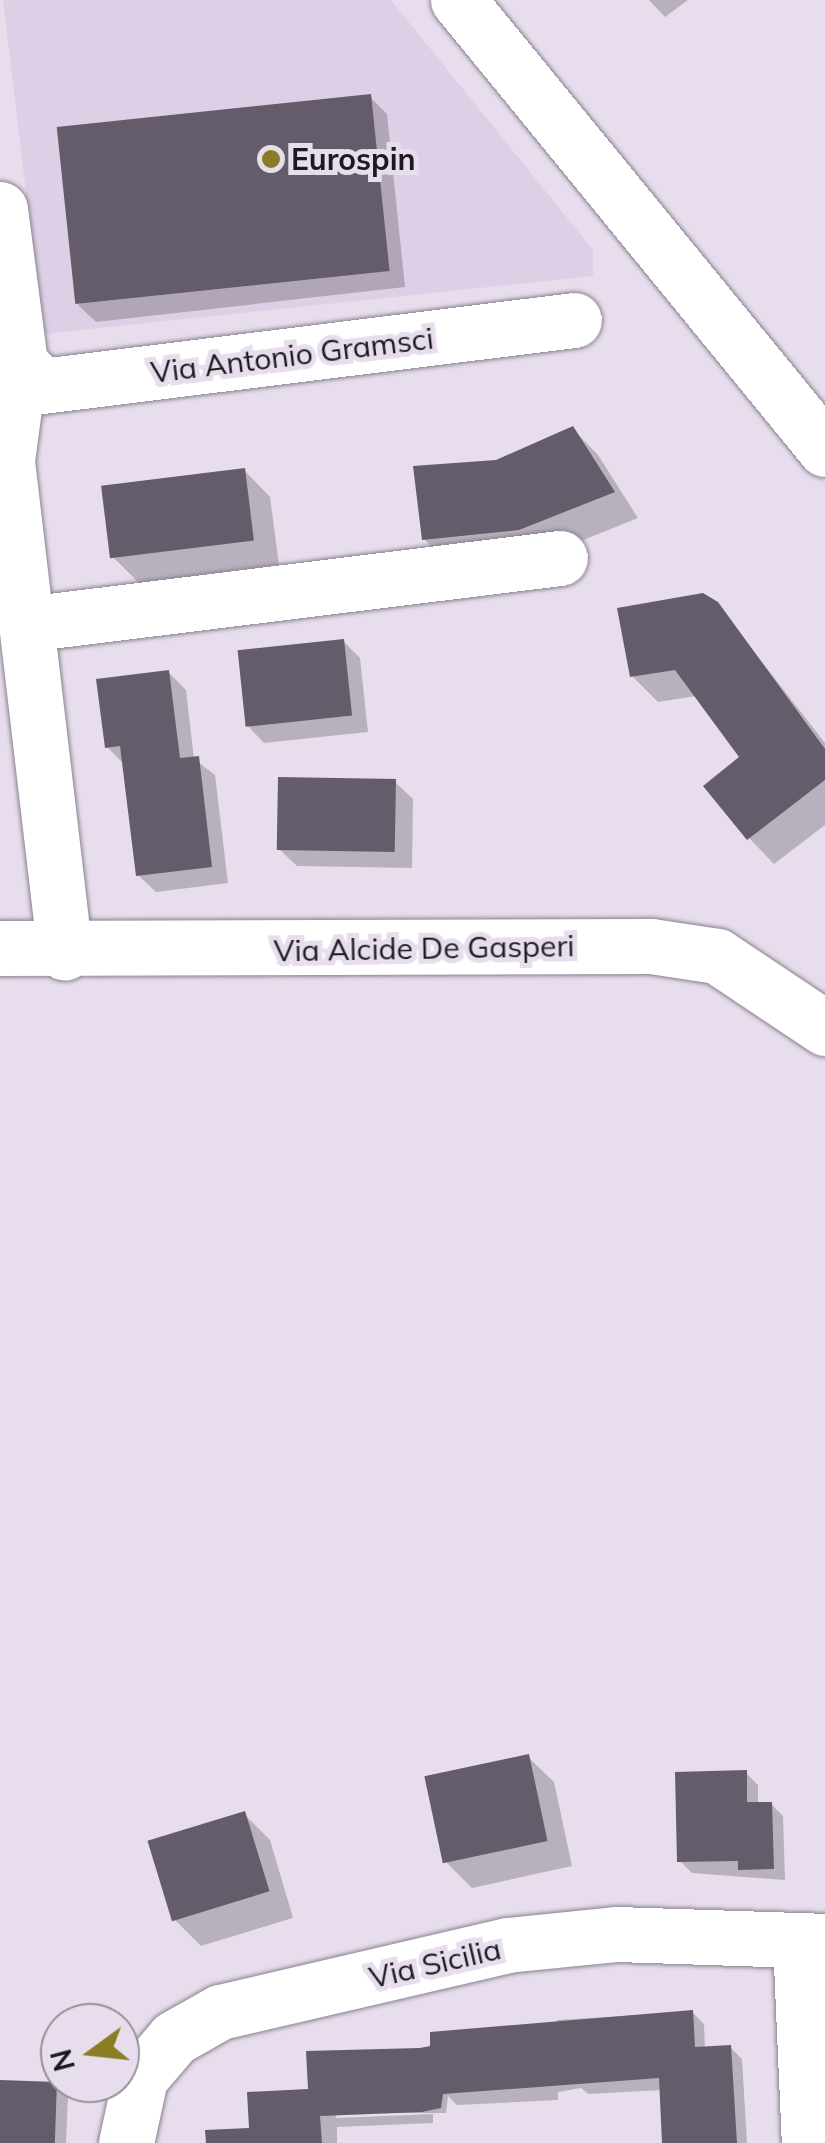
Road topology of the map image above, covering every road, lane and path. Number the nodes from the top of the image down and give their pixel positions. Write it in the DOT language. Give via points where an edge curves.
graph roads {
  1 [pos="458,0"];
  2 [pos="487,23"];
  3 [pos="0,209"];
  4 [pos="574,320"];
  5 [pos="20,363"];
  6 [pos="825,449"];
  7 [pos="560,558"];
  8 [pos="26,624"];
  9 [pos="0,948"];
  10 [pos="65,953"];
  11 [pos="825,1028"];
  12 [pos="812,1940"];
  13 [pos="126,2143"];
  14 [pos="808,2143"];
  1 -- 2 [label="street"];
  2 -- 6 [label="street"];
  3 -- 5 [label="street"];
  4 -- 5 [label="street, Via Antonio Gramsci" via="42,386"];
  5 -- 8 [label="street" via="7,462"];
  7 -- 8 [label="street"];
  8 -- 10 [label="street"];
  9 -- 10 [label="street, Via Alcide De Gasperi"];
  10 -- 11 [label="street, Via Alcide De Gasperi" via="651,946 716,956"];
  12 -- 13 [label="street, Via Sicilia" via="617,1934 507,1945 220,2012 174,2038 140,2078"];
  12 -- 14 [label="street"];
}
